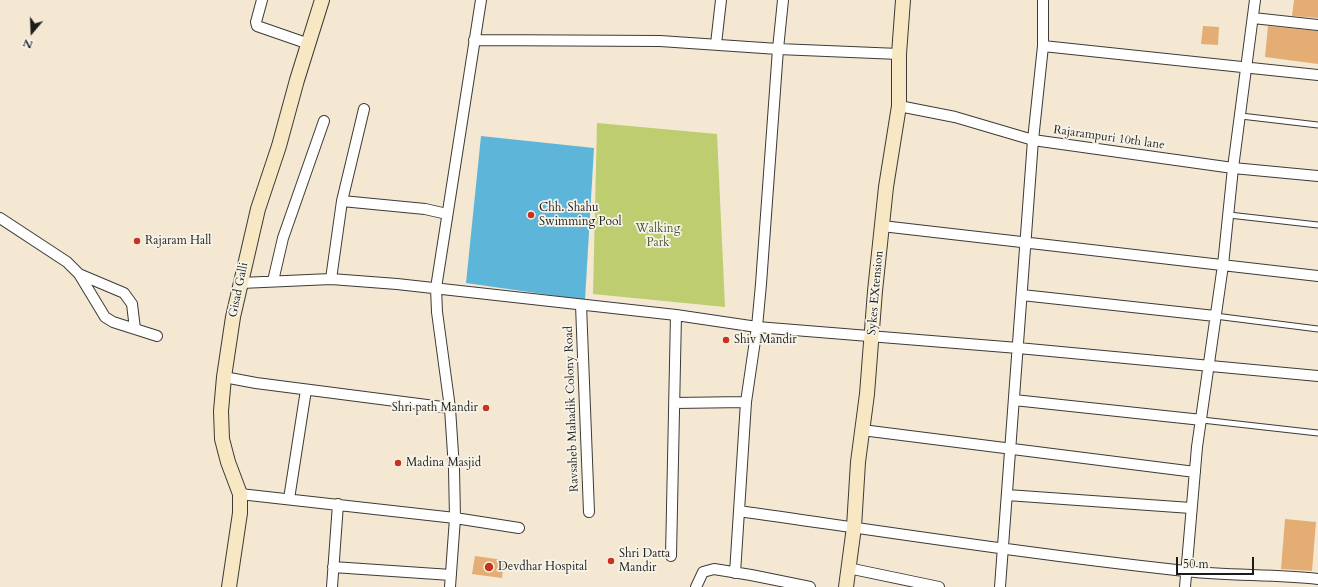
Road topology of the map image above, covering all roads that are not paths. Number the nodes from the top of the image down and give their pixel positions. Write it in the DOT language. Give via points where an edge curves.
graph roads {
  1 [pos="262,0"];
  2 [pos="322,0"];
  3 [pos="482,0"];
  4 [pos="721,0"];
  5 [pos="783,0"];
  6 [pos="903,0"];
  7 [pos="1043,0"];
  8 [pos="1255,0"];
  9 [pos="1253,18"];
  10 [pos="1318,25"];
  11 [pos="474,40"];
  12 [pos="309,44"];
  13 [pos="716,44"];
  14 [pos="1042,46"];
  15 [pos="778,49"];
  16 [pos="899,54"];
  17 [pos="1246,67"];
  18 [pos="1318,75"];
  19 [pos="900,106"];
  20 [pos="364,109"];
  21 [pos="1241,116"];
  22 [pos="324,121"];
  23 [pos="1318,125"];
  24 [pos="1033,140"];
  25 [pos="1233,168"];
  26 [pos="1318,176"];
  27 [pos="342,201"];
  28 [pos="446,214"];
  29 [pos="1228,215"];
  30 [pos="0,218"];
  31 [pos="1318,225"];
  32 [pos="882,226"];
  33 [pos="1025,243"];
  34 [pos="1223,266"];
  35 [pos="79,274"];
  36 [pos="1318,276"];
  37 [pos="331,279"];
  38 [pos="272,281"];
  39 [pos="240,283"];
  40 [pos="436,288"];
  41 [pos="1022,295"];
  42 [pos="582,305"];
  43 [pos="676,315"];
  44 [pos="1216,316"];
  45 [pos="757,327"];
  46 [pos="135,329"];
  47 [pos="1318,329"];
  48 [pos="157,336"];
  49 [pos="872,336"];
  50 [pos="1018,348"];
  51 [pos="1209,367"];
  52 [pos="1318,376"];
  53 [pos="224,377"];
  54 [pos="306,390"];
  55 [pos="1014,400"];
  56 [pos="746,402"];
  57 [pos="674,403"];
  58 [pos="450,408"];
  59 [pos="1202,420"];
  60 [pos="862,430"];
  61 [pos="1318,433"];
  62 [pos="1010,449"];
  63 [pos="1195,472"];
  64 [pos="240,494"];
  65 [pos="1007,495"];
  66 [pos="290,499"];
  67 [pos="338,504"];
  68 [pos="1191,508"];
  69 [pos="739,511"];
  70 [pos="589,512"];
  71 [pos="455,518"];
  72 [pos="854,527"];
  73 [pos="519,528"];
  74 [pos="1003,548"];
  75 [pos="671,556"];
  76 [pos="333,567"];
  77 [pos="848,568"];
  78 [pos="735,572"];
  79 [pos="1187,572"];
  80 [pos="451,576"];
  81 [pos="1318,579"];
  82 [pos="770,584"];
  83 [pos="229,587"];
  84 [pos="332,587"];
  85 [pos="450,587"];
  86 [pos="696,587"];
  87 [pos="810,587"];
  88 [pos="846,587"];
  89 [pos="940,587"];
  90 [pos="1000,587"];
  91 [pos="1186,587"];
  1 -- 12 [label="street" via="257,26"];
  2 -- 12 [label="street, Gisad Galli"];
  3 -- 11 [label="street"];
  4 -- 13 [label="street"];
  5 -- 15 [label="street"];
  6 -- 16 [label="street, Sykes EXtension"];
  7 -- 14 [label="street"];
  8 -- 9 [label="street"];
  9 -- 10 [label="street"];
  9 -- 17 [label="street"];
  11 -- 13 [label="street" via="597,40"];
  11 -- 28 [label="street"];
  12 -- 39 [label="street, Gisad Galli" via="280,146 258,209"];
  13 -- 15 [label="street"];
  14 -- 17 [label="street"];
  14 -- 24 [label="street"];
  15 -- 16 [label="street"];
  15 -- 45 [label="street"];
  16 -- 19 [label="street, Sykes EXtension"];
  17 -- 18 [label="street"];
  17 -- 21 [label="street"];
  19 -- 24 [label="street, Rajarampuri 10th lane" via="954,117"];
  19 -- 32 [label="street, Sykes EXtension"];
  20 -- 27 [label="street"];
  21 -- 23 [label="lane"];
  21 -- 25 [label="street"];
  22 -- 38 [label="street" via="283,238"];
  24 -- 25 [label="street, Rajarampuri 10th lane"];
  24 -- 33 [label="street"];
  25 -- 26 [label="street, Rajarampuri 10th lane"];
  25 -- 29 [label="street"];
  27 -- 28 [label="street" via="425,209"];
  27 -- 37 [label="street"];
  28 -- 40 [label="street"];
  29 -- 31 [label="lane"];
  29 -- 34 [label="street"];
  30 -- 35 [label="street" via="67,262"];
  32 -- 33 [label="street"];
  32 -- 49 [label="street, Sykes EXtension"];
  33 -- 34 [label="street"];
  33 -- 41 [label="street"];
  34 -- 36 [label="street"];
  34 -- 44 [label="street"];
  35 -- 46 [label="street" via="105,317"];
  35 -- 46 [label="street" via="124,293 132,304"];
  37 -- 38 [label="street"];
  37 -- 40 [label="street"];
  38 -- 39 [label="street"];
  39 -- 53 [label="street, Gisad Galli"];
  40 -- 42 [label="street"];
  40 -- 58 [label="street"];
  41 -- 44 [label="street"];
  41 -- 50 [label="street"];
  42 -- 43 [label="street"];
  42 -- 70 [label="street, Ravsaheb Mahadik Colony Road"];
  43 -- 45 [label="street"];
  43 -- 57 [label="street"];
  44 -- 47 [label="lane"];
  44 -- 51 [label="street"];
  45 -- 49 [label="street"];
  45 -- 56 [label="street"];
  46 -- 48 [label="street"];
  49 -- 50 [label="street"];
  49 -- 60 [label="street, Sykes EXtension"];
  50 -- 51 [label="street"];
  50 -- 55 [label="street"];
  51 -- 52 [label="street"];
  51 -- 59 [label="street"];
  53 -- 54 [label="street"];
  53 -- 64 [label="street, Gisad Galli" via="222,439"];
  54 -- 58 [label="street"];
  54 -- 66 [label="street"];
  55 -- 59 [label="street"];
  55 -- 62 [label="street"];
  56 -- 57 [label="street"];
  56 -- 69 [label="street"];
  57 -- 75 [label="street"];
  58 -- 71 [label="street"];
  59 -- 61 [label="lane"];
  59 -- 63 [label="street"];
  60 -- 62 [label="street"];
  60 -- 72 [label="street, Sykes EXtension"];
  62 -- 63 [label="street"];
  62 -- 65 [label="street"];
  63 -- 68 [label="street"];
  64 -- 66 [label="street"];
  64 -- 83 [label="street, Gisad Galli" via="240,513"];
  65 -- 68 [label="street"];
  65 -- 74 [label="street"];
  66 -- 67 [label="street"];
  67 -- 71 [label="street"];
  67 -- 76 [label="street"];
  68 -- 79 [label="street"];
  69 -- 72 [label="street"];
  69 -- 78 [label="street"];
  71 -- 73 [label="street"];
  71 -- 80 [label="street"];
  72 -- 74 [label="street"];
  72 -- 77 [label="street, Sykes EXtension"];
  74 -- 79 [label="street"];
  74 -- 90 [label="street"];
  76 -- 80 [label="street"];
  76 -- 84 [label="street"];
  77 -- 88 [label="street, Sykes EXtension"];
  77 -- 89 [label="street"];
  78 -- 82 [label="street"];
  78 -- 86 [label="street" via="708,570 703,572"];
  79 -- 81 [label="street" via="1281,575"];
  79 -- 91 [label="street"];
  80 -- 85 [label="street"];
  82 -- 87 [label="street"];
}
